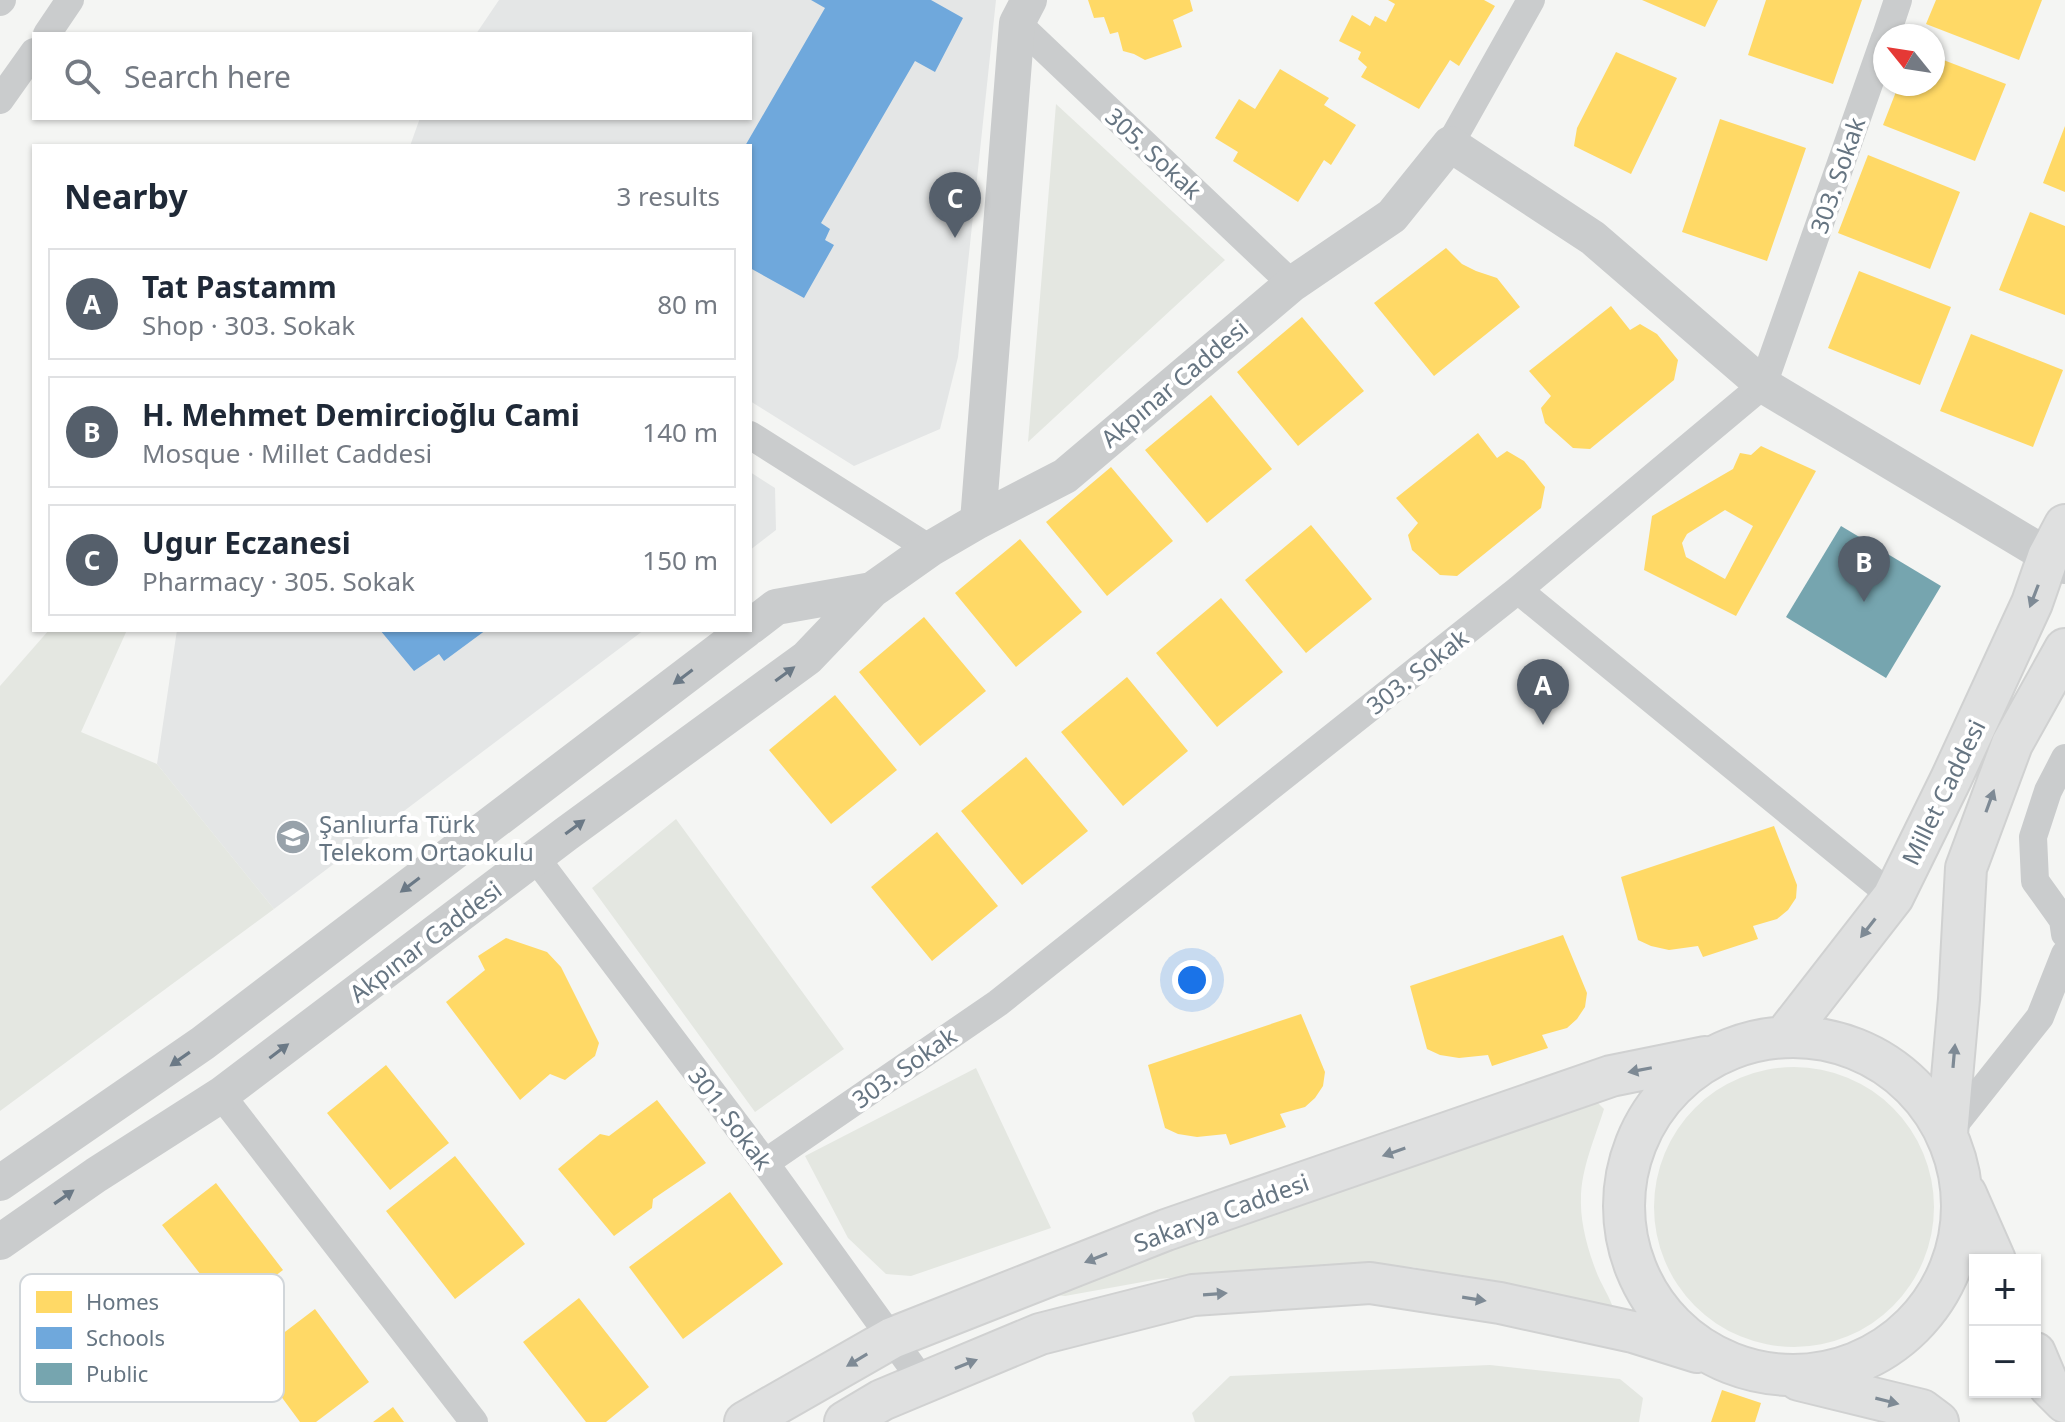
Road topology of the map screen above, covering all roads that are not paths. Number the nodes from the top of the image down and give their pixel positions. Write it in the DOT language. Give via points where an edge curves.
graph roads {
  1 [pos="70,0"];
  2 [pos="1531,0"];
  3 [pos="1898,0"];
  4 [pos="1023,11"];
  5 [pos="1890,24"];
  6 [pos="48,32"];
  7 [pos="32,55"];
  8 [pos="1873,71"];
  9 [pos="0,100"];
  10 [pos="1450,144"];
  11 [pos="1292,284"];
  12 [pos="1763,385"];
  13 [pos="752,436"];
  14 [pos="978,521"];
  15 [pos="930,549"];
  16 [pos="2059,550"];
  17 [pos="872,590"];
  18 [pos="1518,590"];
  19 [pos="752,625"];
  20 [pos="743,632"];
  21 [pos="2065,649"];
  22 [pos="2065,758"];
  23 [pos="535,857"];
  24 [pos="1893,897"];
  25 [pos="2065,934"];
  26 [pos="2065,954"];
  27 [pos="1784,1037"];
  28 [pos="1717,1055"];
  29 [pos="221,1095"];
  30 [pos="1947,1134"];
  31 [pos="765,1163"];
  32 [pos="0,1183"];
  33 [pos="1962,1183"];
  34 [pos="0,1242"];
  35 [pos="1992,1254"];
  36 [pos="892,1338"];
  37 [pos="1713,1356"];
  38 [pos="2041,1367"];
  39 [pos="1784,1376"];
  40 [pos="923,1382"];
  41 [pos="2065,1402"];
  42 [pos="474,1422"];
  43 [pos="745,1422"];
  44 [pos="845,1422"];
  45 [pos="1938,1422"];
  1 -- 6 [label="street"];
  2 -- 10 [label="street"];
  3 -- 5 [label="street, 303. Sokak"];
  4 -- 11 [label="street, 305. Sokak"];
  4 -- 14 [label="street"];
  7 -- 9 [label="street"];
  8 -- 12 [label="street, 303. Sokak"];
  10 -- 11 [label="street, Akpınar Caddesi" via="1392,216"];
  10 -- 12 [label="street" via="1593,238"];
  11 -- 14 [label="street, Akpınar Caddesi" via="1065,476"];
  12 -- 16 [label="street"];
  12 -- 18 [label="street, 303. Sokak"];
  13 -- 15 [label="street"];
  14 -- 15 [label="street, Akpınar Caddesi"];
  15 -- 17 [label="street, Akpınar Caddesi"];
  16 -- 24 [label="main road, Millet Caddesi, one-way"];
  17 -- 19 [label="street, Akpınar Caddesi" via="776,607"];
  23 -- 17 [label="street, Akpınar Caddesi, one-way" via="807,658"];
  18 -- 24 [label="street"];
  18 -- 31 [label="street, 303. Sokak" via="998,1003"];
  20 -- 32 [label="street, Akpınar Caddesi, one-way" via="203,1043"];
  30 -- 21 [label="main road, Millet Caddesi, one-way" via="1966,868 2012,744"];
  22 -- 25 [label="street" via="2033,837 2035,881 2063,920"];
  29 -- 23 [label="street, Akpınar Caddesi, one-way"];
  23 -- 31 [label="street, 301. Sokak"];
  24 -- 27 [label="main road, Millet Caddesi, one-way"];
  26 -- 30 [label="street" via="2040,1017"];
  27 -- 28 [label="main road" via="1749,1042"];
  27 -- 30 [label="main road" via="1834,1041 1880,1060 1919,1092"];
  28 -- 36 [label="main road, Sakarya Caddesi, one-way" via="1611,1076 1166,1230"];
  28 -- 37 [label="main road" via="1674,1086 1643,1128 1626,1178 1625,1231 1641,1281 1671,1324"];
  34 -- 29 [label="street, Akpınar Caddesi, one-way"];
  29 -- 42 [label="street"];
  30 -- 33 [label="main road"];
  31 -- 36 [label="street, 301. Sokak"];
  33 -- 35 [label="main road"];
  33 -- 39 [label="main road" via="1961,1232 1946,1280 1918,1321 1879,1352 1833,1371"];
  36 -- 40 [label="street, 301. Sokak"];
  36 -- 43 [label="main road, Sakarya Caddesi, one-way"];
  37 -- 39 [label="main road" via="1747,1370"];
  40 -- 37 [label="main road, one-way" via="1040,1334 1193,1295 1370,1283 1500,1303"];
  38 -- 41 [label="main road" via="2049,1386"];
  39 -- 45 [label="main road, one-way" via="1922,1410"];
  40 -- 44 [label="main road"];
}
